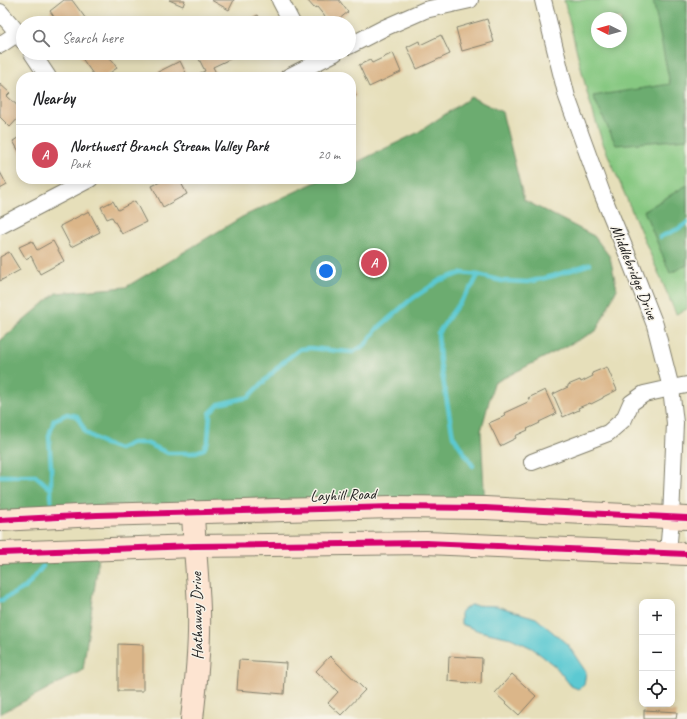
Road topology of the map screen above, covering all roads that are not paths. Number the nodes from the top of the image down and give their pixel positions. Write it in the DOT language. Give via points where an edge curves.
graph roads {
  1 [pos="280,0"];
  2 [pos="470,0"];
  3 [pos="544,0"];
  4 [pos="0,12"];
  5 [pos="288,16"];
  6 [pos="16,32"];
  7 [pos="16,39"];
  8 [pos="356,42"];
  9 [pos="0,45"];
  10 [pos="37,60"];
  11 [pos="309,60"];
  12 [pos="45,72"];
  13 [pos="294,72"];
  14 [pos="80,184"];
  15 [pos="0,226"];
  16 [pos="679,386"];
  17 [pos="532,462"];
  18 [pos="192,512"];
  19 [pos="679,518"];
  20 [pos="0,520"];
  21 [pos="194,546"];
  22 [pos="0,553"];
  23 [pos="677,553"];
  24 [pos="192,719"];
  1 -- 5 [label="street"];
  2 -- 8 [label="street" via="426,10"];
  3 -- 16 [label="street, Middlebridge Drive" via="567,97 603,196"];
  4 -- 6 [label="street"];
  7 -- 9 [label="street"];
  10 -- 12 [label="street"];
  11 -- 13 [label="street"];
  14 -- 15 [label="street"];
  16 -- 17 [label="street" via="644,394 631,403 624,419 608,433"];
  16 -- 19 [label="street, Middlebridge Drive" via="675,423"];
  18 -- 19 [label="main road, Layhill Road" via="392,507 484,508"];
  18 -- 20 [label="main road, Layhill Road"];
  18 -- 21 [label="main road, Hathaway Drive"];
  19 -- 23 [label="street, Middlebridge Drive"];
  21 -- 22 [label="main road"];
  21 -- 23 [label="main road" via="426,543"];
  21 -- 24 [label="main road, Hathaway Drive" via="199,610 198,670"];
}
